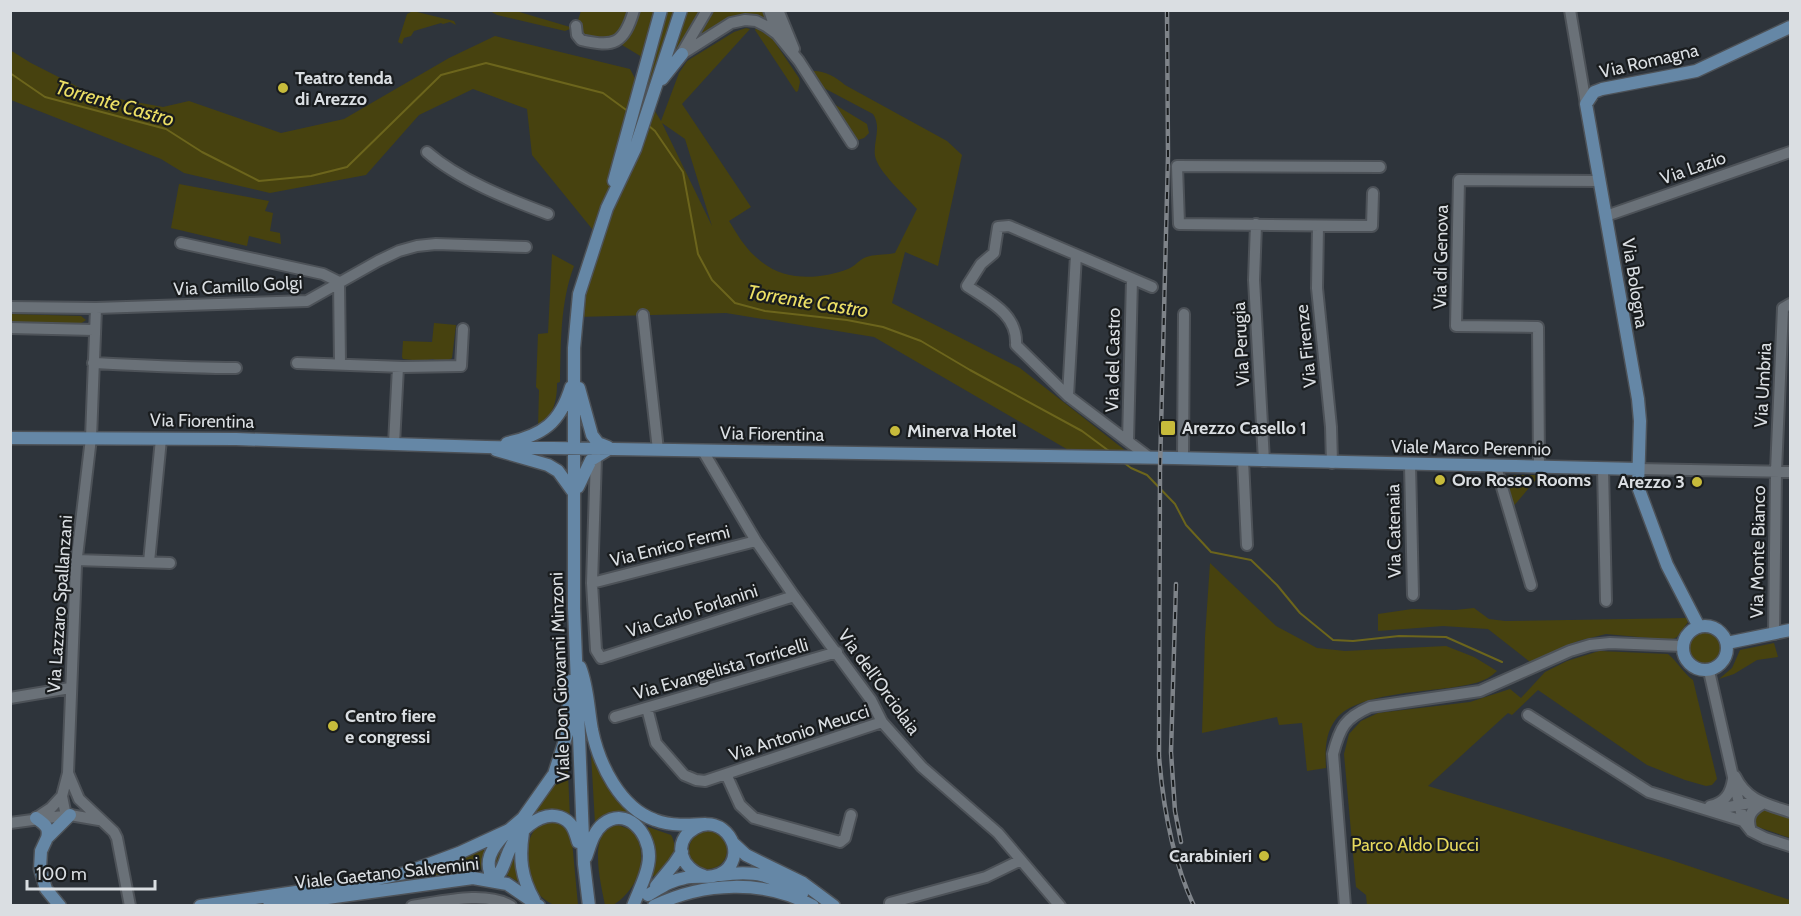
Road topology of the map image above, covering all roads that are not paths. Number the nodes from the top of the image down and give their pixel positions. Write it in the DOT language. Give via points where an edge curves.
graph roads {
  1 [pos="634,10"];
  2 [pos="661,10"];
  3 [pos="681,10"];
  4 [pos="707,10"];
  5 [pos="769,10"];
  6 [pos="778,10"];
  7 [pos="1570,10"];
  8 [pos="576,26"];
  9 [pos="1791,27"];
  10 [pos="777,34"];
  11 [pos="682,54"];
  12 [pos="799,61"];
  13 [pos="655,87"];
  14 [pos="1586,104"];
  15 [pos="852,143"];
  16 [pos="629,146"];
  17 [pos="427,152"];
  18 [pos="1791,152"];
  19 [pos="1380,167"];
  20 [pos="1600,181"];
  21 [pos="1373,193"];
  22 [pos="548,214"];
  23 [pos="1606,216"];
  24 [pos="1256,224"];
  25 [pos="1318,226"];
  26 [pos="181,243"];
  27 [pos="526,247"];
  28 [pos="1077,255"];
  29 [pos="1132,279"];
  30 [pos="339,282"];
  31 [pos="1152,287"];
  32 [pos="1791,304"];
  33 [pos="10,307"];
  34 [pos="96,308"];
  35 [pos="1184,314"];
  36 [pos="643,315"];
  37 [pos="10,328"];
  38 [pos="463,329"];
  39 [pos="94,330"];
  40 [pos="93,363"];
  41 [pos="297,363"];
  42 [pos="340,364"];
  43 [pos="398,367"];
  44 [pos="236,368"];
  45 [pos="575,375"];
  46 [pos="1068,396"];
  47 [pos="10,438"];
  48 [pos="91,438"];
  49 [pos="161,439"];
  50 [pos="1128,441"];
  51 [pos="394,444"];
  52 [pos="486,447"];
  53 [pos="574,447"];
  54 [pos="611,448"];
  55 [pos="658,450"];
  56 [pos="703,451"];
  57 [pos="1150,458"];
  58 [pos="1183,458"];
  59 [pos="595,459"];
  60 [pos="1243,460"];
  61 [pos="1264,461"];
  62 [pos="1332,463"];
  63 [pos="1410,465"];
  64 [pos="1496,467"];
  65 [pos="1539,467"];
  66 [pos="1603,468"];
  67 [pos="1638,469"];
  68 [pos="1776,471"];
  69 [pos="1791,472"];
  70 [pos="575,494"];
  71 [pos="756,541"];
  72 [pos="1247,545"];
  73 [pos="76,560"];
  74 [pos="149,562"];
  75 [pos="170,563"];
  76 [pos="592,583"];
  77 [pos="1531,585"];
  78 [pos="1413,595"];
  79 [pos="794,596"];
  80 [pos="1606,601"];
  81 [pos="1699,627"];
  82 [pos="1791,630"];
  83 [pos="1774,634"];
  84 [pos="1727,643"];
  85 [pos="1682,646"];
  86 [pos="837,652"];
  87 [pos="576,659"];
  88 [pos="1709,671"];
  89 [pos="70,688"];
  90 [pos="10,698"];
  91 [pos="647,708"];
  92 [pos="1528,715"];
  93 [pos="615,717"];
  94 [pos="882,722"];
  95 [pos="1733,772"];
  96 [pos="68,773"];
  97 [pos="726,774"];
  98 [pos="73,788"];
  99 [pos="62,796"];
  100 [pos="1762,804"];
  101 [pos="1739,805"];
  102 [pos="1706,809"];
  103 [pos="1791,812"];
  104 [pos="70,815"];
  105 [pos="851,815"];
  106 [pos="36,818"];
  107 [pos="629,820"];
  108 [pos="103,821"];
  109 [pos="1743,821"];
  110 [pos="10,823"];
  111 [pos="705,825"];
  112 [pos="509,830"];
  113 [pos="1750,831"];
  114 [pos="523,832"];
  115 [pos="47,838"];
  116 [pos="733,843"];
  117 [pos="1791,846"];
  118 [pos="682,851"];
  119 [pos="1021,860"];
  120 [pos="584,864"];
  121 [pos="708,876"];
  122 [pos="494,880"];
  123 [pos="259,897"];
  124 [pos="651,900"];
  125 [pos="890,903"];
  126 [pos="538,904"];
  127 [pos="589,904"];
  128 [pos="60,906"];
  129 [pos="129,906"];
  130 [pos="200,906"];
  131 [pos="222,906"];
  132 [pos="269,906"];
  133 [pos="412,906"];
  134 [pos="511,906"];
  135 [pos="634,906"];
  136 [pos="815,906"];
  137 [pos="834,906"];
  138 [pos="1060,906"];
  139 [pos="1345,906"];
  1 -- 8 [label="street" via="624,35 609,45 581,40"];
  2 -- 16 [label="main road"];
  3 -- 13 [label="main road"];
  4 -- 11 [label="street"];
  5 -- 10 [label="street"];
  6 -- 12 [label="street"];
  7 -- 14 [label="street"];
  9 -- 14 [label="main road, Via Romagna" via="1687,74 1594,92"];
  10 -- 11 [label="street" via="756,21 745,20 731,23"];
  10 -- 12 [label="street"];
  11 -- 13 [label="main road"];
  12 -- 15 [label="street"];
  13 -- 16 [label="main road"];
  14 -- 20 [label="main road, Via Bologna"];
  16 -- 45 [label="main road" via="579,294"];
  17 -- 22 [label="street" via="442,165 498,196"];
  18 -- 23 [label="street, Via Lazio"];
  19 -- 24 [label="street" via="1177,166 1179,224"];
  20 -- 23 [label="main road, Via Bologna"];
  20 -- 65 [label="street, Via di Genova" via="1459,180 1456,326 1538,327"];
  21 -- 25 [label="street" via="1372,226"];
  23 -- 67 [label="main road, Via Bologna" via="1638,399"];
  24 -- 25 [label="street"];
  24 -- 61 [label="street, Via Perugia" via="1254,280"];
  25 -- 62 [label="street, Via Firenze" via="1317,288"];
  26 -- 30 [label="street" via="323,274"];
  27 -- 30 [label="street, Via Camillo Golgi" via="417,246 399,251"];
  28 -- 29 [label="street, Via del Castro"];
  28 -- 46 [label="street"];
  28 -- 46 [label="street, Via del Castro" via="1009,226 998,227 994,253 981,264 967,286 1003,310 1017,335 1016,345"];
  29 -- 31 [label="street, Via del Castro"];
  29 -- 50 [label="street, Via del Castro"];
  30 -- 34 [label="street, Via Camillo Golgi" via="307,301"];
  30 -- 42 [label="street"];
  32 -- 68 [label="street, Via Umbria" via="1783,308"];
  33 -- 34 [label="street, Via Camillo Golgi"];
  34 -- 39 [label="street, Via Lazzaro Spallanzani"];
  35 -- 58 [label="street"];
  36 -- 55 [label="street"];
  37 -- 39 [label="street"];
  38 -- 43 [label="street" via="461,366"];
  39 -- 40 [label="street, Via Lazzaro Spallanzani"];
  40 -- 44 [label="street"];
  40 -- 48 [label="street, Via Lazzaro Spallanzani"];
  41 -- 42 [label="street"];
  42 -- 43 [label="street"];
  43 -- 51 [label="street"];
  45 -- 52 [label="main road" via="567,400 545,429"];
  45 -- 53 [label="main road, Viale Don Giovanni Minzoni"];
  45 -- 54 [label="main road" via="592,435"];
  46 -- 50 [label="street, Via del Castro"];
  47 -- 48 [label="main road, Via Fiorentina"];
  48 -- 49 [label="main road, Via Fiorentina"];
  48 -- 73 [label="street, Via Lazzaro Spallanzani"];
  49 -- 51 [label="main road, Via Fiorentina"];
  49 -- 74 [label="street"];
  50 -- 57 [label="street, Via del Castro"];
  51 -- 52 [label="main road, Via Fiorentina"];
  52 -- 53 [label="main road, Via Fiorentina"];
  52 -- 70 [label="main road" via="548,465 558,471"];
  53 -- 54 [label="main road, Via Fiorentina"];
  53 -- 70 [label="main road, Viale Don Giovanni Minzoni"];
  54 -- 55 [label="main road, Via Fiorentina"];
  54 -- 59 [label="main road"];
  55 -- 56 [label="main road, Via Fiorentina"];
  56 -- 57 [label="main road, Via Fiorentina"];
  56 -- 71 [label="street, Via dell'Orciolaia"];
  57 -- 58 [label="main road, Viale Marco Perennio"];
  58 -- 60 [label="main road, Viale Marco Perennio"];
  59 -- 70 [label="main road" via="585,468"];
  59 -- 76 [label="street"];
  60 -- 61 [label="main road, Viale Marco Perennio"];
  60 -- 72 [label="street"];
  61 -- 62 [label="main road, Viale Marco Perennio"];
  62 -- 63 [label="main road, Viale Marco Perennio"];
  63 -- 64 [label="main road, Viale Marco Perennio"];
  63 -- 78 [label="street, Via Catenaia"];
  64 -- 65 [label="main road, Viale Marco Perennio"];
  64 -- 77 [label="street"];
  65 -- 66 [label="main road, Viale Marco Perennio"];
  66 -- 67 [label="main road, Viale Marco Perennio"];
  66 -- 80 [label="street"];
  67 -- 68 [label="street, Viale Marco Perennio"];
  67 -- 81 [label="main road, Via Bologna" via="1638,487 1667,565"];
  68 -- 69 [label="street, Viale Marco Perennio"];
  68 -- 83 [label="street, Via Monte Bianco"];
  70 -- 87 [label="main road, Viale Don Giovanni Minzoni"];
  71 -- 76 [label="street, Via Enrico Fermi"];
  71 -- 79 [label="street, Via dell'Orciolaia"];
  73 -- 74 [label="street"];
  73 -- 89 [label="street, Via Lazzaro Spallanzani"];
  74 -- 75 [label="street"];
  76 -- 79 [label="street, Via Carlo Forlanini" via="596,650 601,658"];
  79 -- 86 [label="street, Via dell'Orciolaia"];
  81 -- 84 [label="main road" via="1719,631"];
  81 -- 85 [label="main road" via="1688,634"];
  82 -- 83 [label="main road"];
  83 -- 84 [label="main road"];
  84 -- 88 [label="main road" via="1726,658"];
  85 -- 88 [label="main road" via="1690,665"];
  85 -- 139 [label="street" via="1590,645 1480,691 1370,707 1344,722 1333,753"];
  86 -- 91 [label="street, Via Evangelista Torricelli"];
  86 -- 94 [label="street, Via dell'Orciolaia"];
  87 -- 111 [label="main road" via="586,683 597,751 616,787 639,811 656,820"];
  87 -- 112 [label="main road" via="569,682 567,734 554,774 524,818"];
  87 -- 120 [label="main road, Viale Don Giovanni Minzoni"];
  88 -- 95 [label="street"];
  89 -- 90 [label="street"];
  89 -- 96 [label="street, Via Lazzaro Spallanzani"];
  91 -- 93 [label="street, Via Evangelista Torricelli"];
  91 -- 97 [label="street, Via Antonio Meucci" via="657,743 684,775 705,781"];
  92 -- 102 [label="street" via="1649,792"];
  94 -- 97 [label="street, Via Antonio Meucci"];
  94 -- 119 [label="street, Via dell'Orciolaia" via="922,767 998,833"];
  95 -- 100 [label="street" via="1747,793"];
  95 -- 101 [label="street"];
  95 -- 102 [label="street" via="1727,797"];
  96 -- 98 [label="street, Via Lazzaro Spallanzani"];
  96 -- 99 [label="street, Via Lazzaro Spallanzani"];
  97 -- 105 [label="street, Via Antonio Meucci" via="740,805 754,818 840,842 845,838"];
  98 -- 104 [label="street, Via Lazzaro Spallanzani"];
  98 -- 108 [label="street, Via Lazzaro Spallanzani" via="85,806"];
  99 -- 104 [label="street" via="65,811"];
  99 -- 106 [label="street"];
  100 -- 101 [label="street"];
  100 -- 103 [label="street"];
  100 -- 113 [label="street" via="1751,812"];
  101 -- 102 [label="street"];
  101 -- 109 [label="street"];
  102 -- 109 [label="street"];
  104 -- 106 [label="street"];
  104 -- 108 [label="street"];
  104 -- 115 [label="main road"];
  106 -- 110 [label="street"];
  106 -- 115 [label="main road" via="47,826"];
  107 -- 118 [label="main road" via="672,832"];
  107 -- 120 [label="main road" via="620,818 602,825"];
  107 -- 135 [label="main road" via="645,835 649,858"];
  108 -- 129 [label="street, Via Lazzaro Spallanzani" via="117,838"];
  109 -- 113 [label="street"];
  111 -- 116 [label="main road" via="722,828"];
  111 -- 118 [label="main road" via="687,834"];
  112 -- 122 [label="main road" via="489,855 489,873"];
  112 -- 123 [label="main road" via="405,873"];
  113 -- 117 [label="street"];
  114 -- 120 [label="main road" via="541,817 565,819 575,831"];
  114 -- 122 [label="main road" via="515,838 504,868"];
  114 -- 126 [label="main road" via="521,868 526,886"];
  115 -- 128 [label="main road" via="40,869 46,889"];
  116 -- 121 [label="main road" via="729,867"];
  116 -- 137 [label="main road" via="746,855 803,883"];
  118 -- 121 [label="main road" via="688,868"];
  118 -- 124 [label="main road"];
  119 -- 125 [label="street" via="986,877"];
  119 -- 138 [label="street, Via dell'Orciolaia"];
  120 -- 127 [label="main road, Viale Don Giovanni Minzoni"];
  121 -- 124 [label="main road" via="670,882"];
  121 -- 136 [label="main road" via="758,873 780,881"];
  122 -- 126 [label="main road, Viale Gaetano Salvemini"];
  122 -- 132 [label="main road, Viale Gaetano Salvemini" via="473,878"];
  123 -- 130 [label="main road"];
  123 -- 131 [label="main road"];
  124 -- 135 [label="main road"];
  124 -- 136 [label="main road" via="736,887 772,891"];
  133 -- 134 [label="street" via="481,897"];
}
